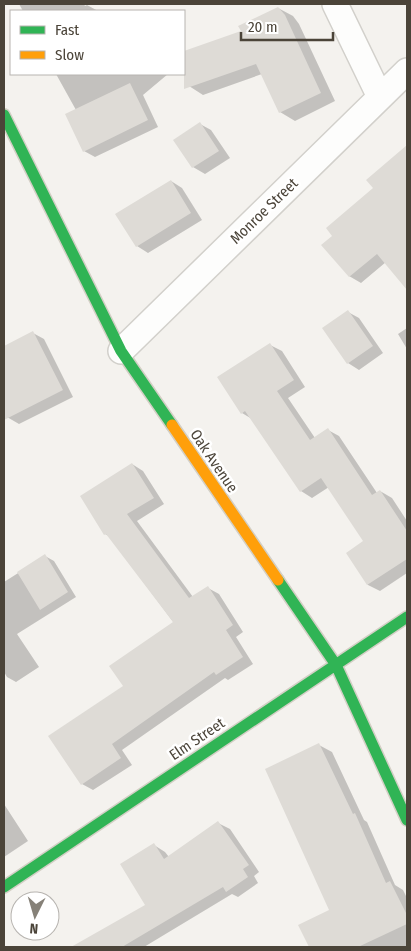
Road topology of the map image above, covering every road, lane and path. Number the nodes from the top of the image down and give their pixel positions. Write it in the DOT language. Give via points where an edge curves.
graph roads {
  1 [pos="334,4"];
  2 [pos="407,71"];
  3 [pos="380,97"];
  4 [pos="4,115"];
  5 [pos="121,351"];
  6 [pos="407,617"];
  7 [pos="336,665"];
  8 [pos="407,820"];
  9 [pos="4,887"];
  1 -- 3 [label="street"];
  2 -- 3 [label="street, Monroe Street"];
  3 -- 5 [label="street, Monroe Street"];
  4 -- 5 [label="street, Oak Avenue"];
  5 -- 7 [label="street, Oak Avenue"];
  6 -- 7 [label="street, Elm Street"];
  7 -- 8 [label="street, Oak Avenue"];
  7 -- 9 [label="street, Elm Street"];
}
